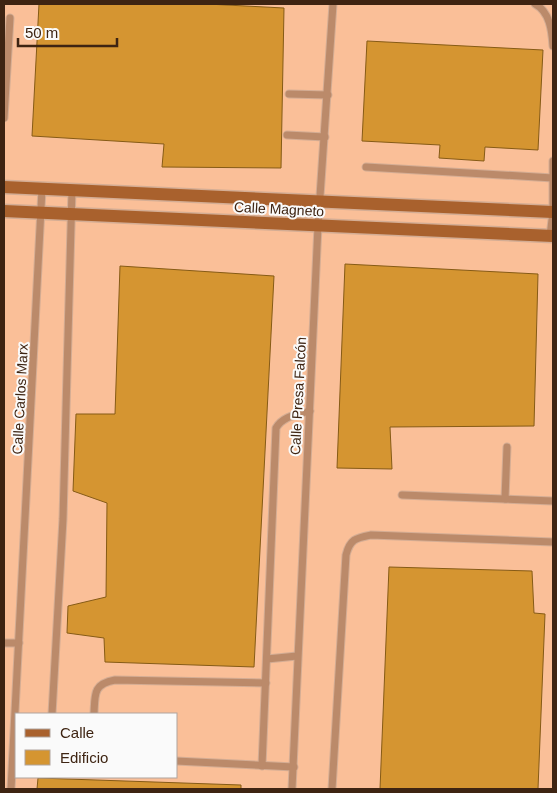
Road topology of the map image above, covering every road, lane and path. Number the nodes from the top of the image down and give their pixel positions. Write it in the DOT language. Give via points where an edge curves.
graph roads {
  1 [pos="333,4"];
  2 [pos="535,4"];
  3 [pos="10,18"];
  4 [pos="553,46"];
  5 [pos="289,94"];
  6 [pos="328,95"];
  7 [pos="4,118"];
  8 [pos="287,135"];
  9 [pos="325,137"];
  10 [pos="553,161"];
  11 [pos="366,167"];
  12 [pos="553,178"];
  13 [pos="4,187"];
  14 [pos="42,189"];
  15 [pos="72,190"];
  16 [pos="320,201"];
  17 [pos="4,210"];
  18 [pos="553,212"];
  19 [pos="41,213"];
  20 [pos="72,214"];
  21 [pos="318,226"];
  22 [pos="552,236"];
  23 [pos="310,411"];
  24 [pos="508,447"];
  25 [pos="402,495"];
  26 [pos="505,499"];
  27 [pos="553,501"];
  28 [pos="553,542"];
  29 [pos="4,643"];
  30 [pos="19,643"];
  31 [pos="297,656"];
  32 [pos="267,659"];
  33 [pos="266,682"];
  34 [pos="15,713"];
  35 [pos="52,713"];
  36 [pos="94,713"];
  37 [pos="15,716"];
  38 [pos="178,762"];
  39 [pos="262,766"];
  40 [pos="294,767"];
  41 [pos="11,789"];
  42 [pos="292,789"];
  43 [pos="332,789"];
  1 -- 6 [label="lane, Calle Presa Falcón"];
  2 -- 4 [label="lane" via="542,8 549,20"];
  3 -- 7 [label="lane"];
  5 -- 6 [label="lane"];
  6 -- 9 [label="lane, Calle Presa Falcón"];
  8 -- 9 [label="lane"];
  9 -- 16 [label="lane, Calle Presa Falcón"];
  10 -- 12 [label="lane"];
  11 -- 12 [label="lane"];
  12 -- 18 [label="lane"];
  13 -- 14 [label="main road, Calle Magneto"];
  14 -- 15 [label="main road, Calle Magneto"];
  14 -- 19 [label="lane, Calle Carlos Marx"];
  15 -- 16 [label="main road, Calle Magneto"];
  15 -- 20 [label="lane"];
  16 -- 18 [label="main road, Calle Magneto"];
  16 -- 21 [label="lane, Calle Presa Falcón"];
  17 -- 19 [label="main road, Calle Magneto"];
  18 -- 22 [label="lane"];
  19 -- 20 [label="main road, Calle Magneto"];
  19 -- 30 [label="lane, Calle Carlos Marx"];
  20 -- 21 [label="main road, Calle Magneto"];
  20 -- 35 [label="lane" via="63,519"];
  21 -- 22 [label="main road, Calle Magneto"];
  21 -- 23 [label="lane, Calle Presa Falcón"];
  23 -- 31 [label="lane, Calle Presa Falcón"];
  23 -- 32 [label="lane" via="286,417 276,428"];
  24 -- 26 [label="lane"];
  25 -- 26 [label="lane"];
  26 -- 27 [label="lane"];
  28 -- 43 [label="lane" via="371,535 357,538 348,545"];
  29 -- 30 [label="lane"];
  30 -- 34 [label="lane, Calle Carlos Marx"];
  31 -- 32 [label="lane"];
  31 -- 40 [label="lane, Calle Presa Falcón"];
  32 -- 33 [label="lane"];
  33 -- 36 [label="lane" via="115,680 99,685"];
  33 -- 39 [label="lane"];
  37 -- 41 [label="lane, Calle Carlos Marx"];
  38 -- 39 [label="lane"];
  39 -- 40 [label="lane"];
  40 -- 42 [label="lane, Calle Presa Falcón"];
}
